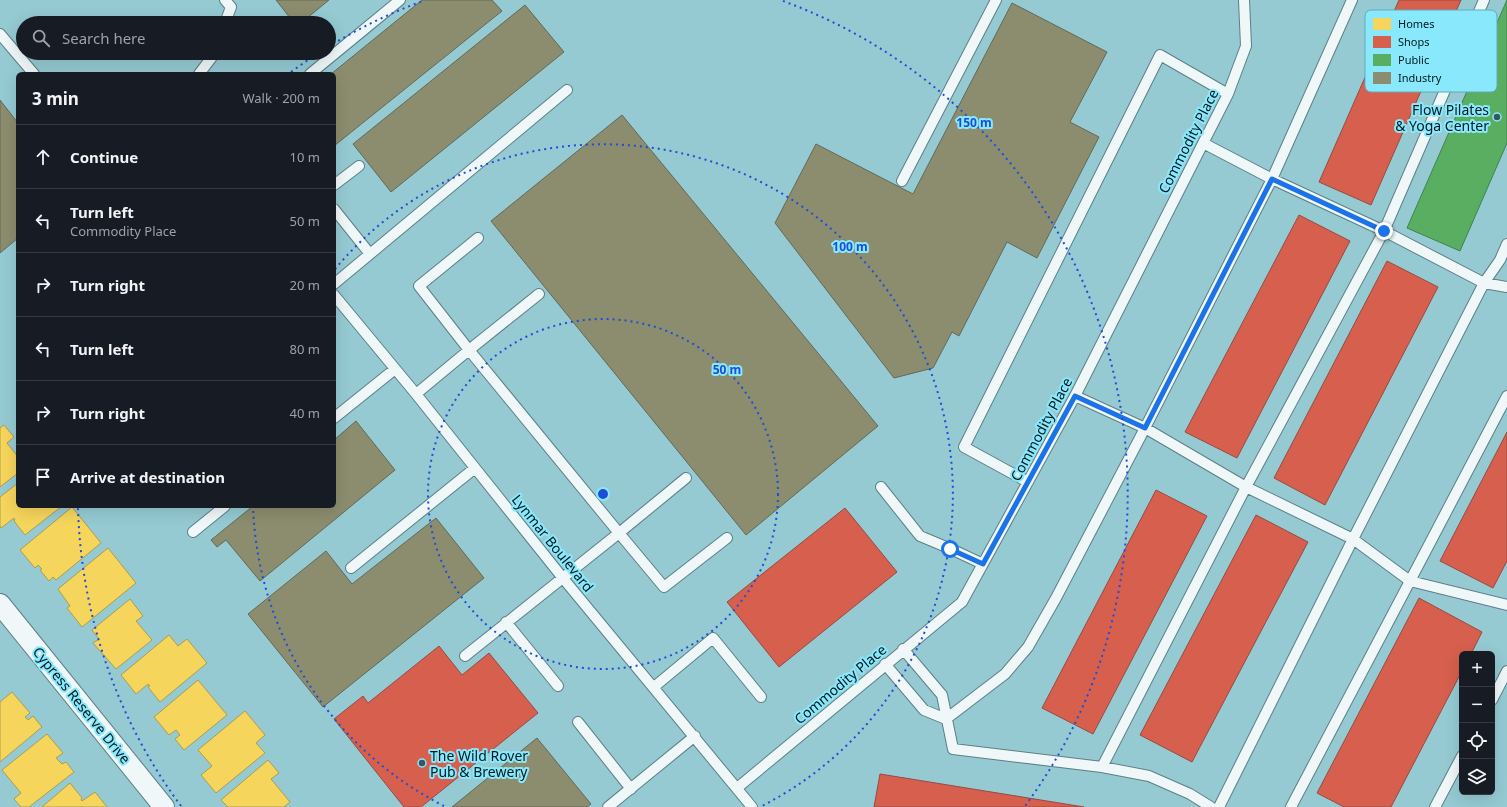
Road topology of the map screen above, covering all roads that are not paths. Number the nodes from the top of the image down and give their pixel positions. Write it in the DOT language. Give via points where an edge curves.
graph roads {
  1 [pos="225,0"];
  2 [pos="400,0"];
  3 [pos="996,0"];
  4 [pos="1244,0"];
  5 [pos="1352,0"];
  6 [pos="1484,0"];
  7 [pos="1480,10"];
  8 [pos="228,16"];
  9 [pos="0,34"];
  10 [pos="16,53"];
  11 [pos="336,53"];
  12 [pos="22,60"];
  13 [pos="210,60"];
  14 [pos="327,60"];
  15 [pos="32,72"];
  16 [pos="201,72"];
  17 [pos="312,72"];
  18 [pos="567,90"];
  19 [pos="1444,92"];
  20 [pos="1228,94"];
  21 [pos="1203,143"];
  22 [pos="359,166"];
  23 [pos="1272,179"];
  24 [pos="902,181"];
  25 [pos="336,184"];
  26 [pos="336,212"];
  27 [pos="1384,231"];
  28 [pos="478,238"];
  29 [pos="1507,244"];
  30 [pos="370,254"];
  31 [pos="336,282"];
  32 [pos="1484,283"];
  33 [pos="1507,287"];
  34 [pos="539,294"];
  35 [pos="336,297"];
  36 [pos="469,350"];
  37 [pos="395,369"];
  38 [pos="416,394"];
  39 [pos="1075,396"];
  40 [pos="1507,396"];
  41 [pos="336,416"];
  42 [pos="1145,428"];
  43 [pos="475,468"];
  44 [pos="686,478"];
  45 [pos="1028,482"];
  46 [pos="881,487"];
  47 [pos="1246,487"];
  48 [pos="223,508"];
  49 [pos="193,532"];
  50 [pos="619,533"];
  51 [pos="727,538"];
  52 [pos="1353,539"];
  53 [pos="983,564"];
  54 [pos="351,568"];
  55 [pos="562,578"];
  56 [pos="1410,581"];
  57 [pos="0,604"];
  58 [pos="1507,605"];
  59 [pos="506,622"];
  60 [pos="904,649"];
  61 [pos="465,656"];
  62 [pos="885,664"];
  63 [pos="1507,671"];
  64 [pos="558,686"];
  65 [pos="654,687"];
  66 [pos="1495,694"];
  67 [pos="761,697"];
  68 [pos="946,719"];
  69 [pos="578,722"];
  70 [pos="695,736"];
  71 [pos="1460,759"];
  72 [pos="1102,767"];
  73 [pos="737,788"];
  74 [pos="631,789"];
  75 [pos="164,807"];
  76 [pos="608,807"];
  77 [pos="752,807"];
  78 [pos="1211,807"];
  79 [pos="1219,807"];
  80 [pos="1291,807"];
  81 [pos="1435,807"];
  1 -- 8 [label="lane" via="231,7"];
  2 -- 11 [label="lane"];
  3 -- 24 [label="lane"];
  4 -- 20 [label="lane, Commodity Place" via="1246,46"];
  5 -- 23 [label="lane"];
  6 -- 7 [label="lane"];
  9 -- 10 [label="lane"];
  12 -- 15 [label="lane"];
  13 -- 16 [label="lane"];
  14 -- 17 [label="lane"];
  18 -- 30 [label="lane"];
  19 -- 27 [label="lane"];
  20 -- 21 [label="lane, Commodity Place"];
  20 -- 45 [label="lane" via="1160,56 964,447"];
  21 -- 23 [label="lane"];
  21 -- 39 [label="lane, Commodity Place"];
  22 -- 25 [label="lane"];
  23 -- 27 [label="lane"];
  23 -- 42 [label="lane"];
  26 -- 30 [label="lane"];
  27 -- 32 [label="lane"];
  27 -- 47 [label="lane"];
  28 -- 36 [label="lane" via="419,286"];
  29 -- 32 [label="lane" via="1500,260"];
  30 -- 31 [label="lane"];
  32 -- 33 [label="lane"];
  32 -- 52 [label="lane"];
  34 -- 36 [label="lane"];
  35 -- 37 [label="lane, Lynmar Boulevard"];
  36 -- 38 [label="lane"];
  36 -- 50 [label="lane"];
  37 -- 38 [label="lane, Lynmar Boulevard"];
  37 -- 41 [label="lane"];
  38 -- 43 [label="lane, Lynmar Boulevard"];
  39 -- 42 [label="lane"];
  39 -- 45 [label="lane, Commodity Place"];
  40 -- 56 [label="lane"];
  42 -- 47 [label="lane"];
  42 -- 68 [label="lane" via="1028,646 1005,674"];
  43 -- 54 [label="lane"];
  43 -- 55 [label="lane, Lynmar Boulevard"];
  44 -- 50 [label="lane"];
  45 -- 53 [label="lane, Commodity Place"];
  46 -- 53 [label="lane" via="920,536"];
  47 -- 52 [label="lane"];
  47 -- 72 [label="lane"];
  48 -- 49 [label="lane"];
  50 -- 51 [label="lane" via="664,587"];
  50 -- 55 [label="lane"];
  52 -- 56 [label="lane"];
  52 -- 79 [label="lane"];
  53 -- 60 [label="lane, Commodity Place" via="962,602"];
  55 -- 59 [label="lane"];
  55 -- 65 [label="lane, Lynmar Boulevard"];
  56 -- 58 [label="lane"];
  56 -- 80 [label="lane"];
  57 -- 75 [label="street, Cypress Reserve Drive"];
  59 -- 61 [label="lane"];
  59 -- 64 [label="lane"];
  60 -- 62 [label="lane, Commodity Place"];
  60 -- 68 [label="lane" via="942,695"];
  62 -- 68 [label="lane" via="924,710"];
  62 -- 73 [label="lane, Commodity Place"];
  63 -- 66 [label="lane"];
  65 -- 67 [label="lane" via="713,638"];
  65 -- 70 [label="lane, Lynmar Boulevard"];
  68 -- 72 [label="lane" via="952,749"];
  69 -- 74 [label="lane"];
  70 -- 73 [label="lane, Lynmar Boulevard"];
  70 -- 74 [label="lane"];
  71 -- 81 [label="lane"];
  72 -- 78 [label="lane" via="1149,776 1190,794"];
  73 -- 77 [label="lane, Lynmar Boulevard"];
  74 -- 76 [label="lane"];
}
